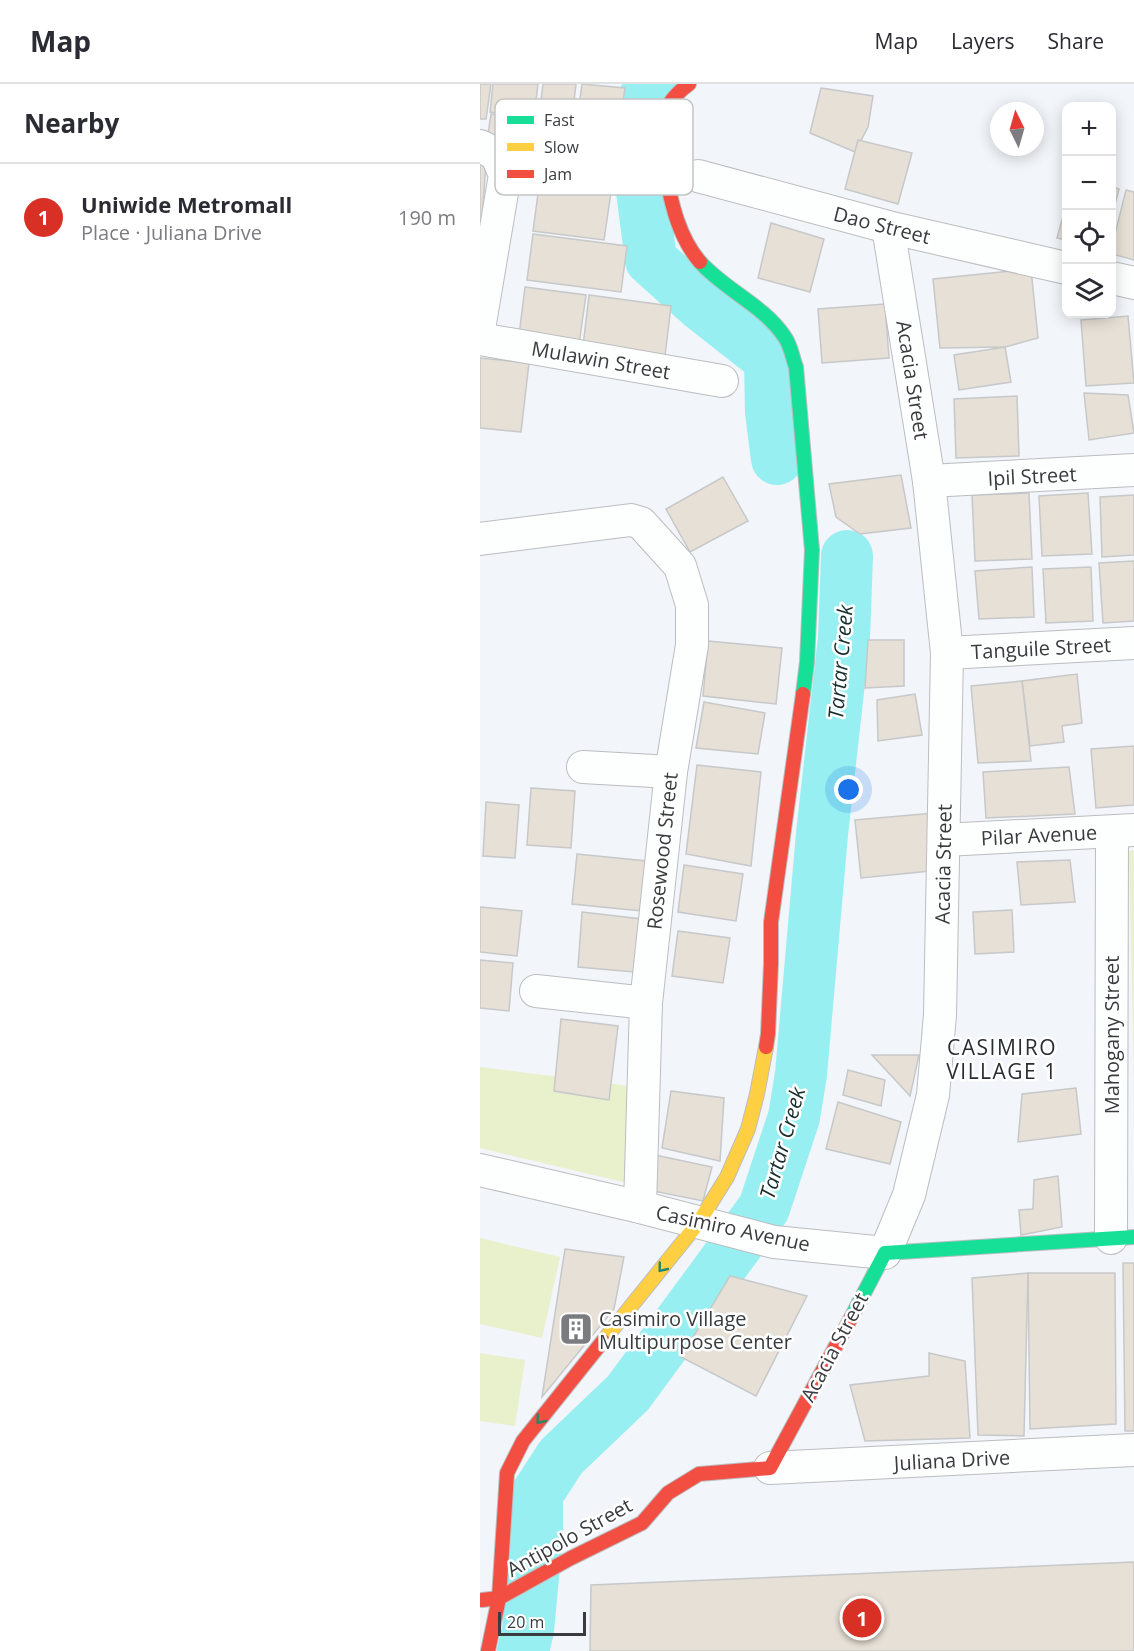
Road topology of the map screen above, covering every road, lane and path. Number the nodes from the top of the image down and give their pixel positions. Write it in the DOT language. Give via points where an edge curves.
graph roads {
  1 [pos="688,84"];
  2 [pos="673,99"];
  3 [pos="480,146"];
  4 [pos="495,154"];
  5 [pos="698,176"];
  6 [pos="502,195"];
  7 [pos="670,195"];
  8 [pos="888,227"];
  9 [pos="1062,267"];
  10 [pos="1116,279"];
  11 [pos="1134,283"];
  12 [pos="480,323"];
  13 [pos="480,339"];
  14 [pos="722,381"];
  15 [pos="1134,470"];
  16 [pos="929,481"];
  17 [pos="480,539"];
  18 [pos="1134,643"];
  19 [pos="947,653"];
  20 [pos="583,767"];
  21 [pos="670,772"];
  22 [pos="1123,831"];
  23 [pos="944,840"];
  24 [pos="536,992"];
  25 [pos="646,1003"];
  26 [pos="480,1170"];
  27 [pos="640,1207"];
  28 [pos="711,1226"];
  29 [pos="1123,1238"];
  30 [pos="885,1252"];
  31 [pos="1134,1450"];
  32 [pos="770,1468"];
  33 [pos="499,1598"];
  34 [pos="480,1601"];
  35 [pos="488,1651"];
  1 -- 2 [label="street"];
  3 -- 4 [label="street"];
  5 -- 8 [label="street, Dao Street"];
  6 -- 12 [label="street"];
  7 -- 28 [label="street" via="693,254 786,338 796,367 812,550 807,662 771,922 766,1044 748,1129 726,1178"];
  8 -- 9 [label="street, Dao Street"];
  8 -- 16 [label="street, Acacia Street"];
  10 -- 11 [label="street"];
  13 -- 14 [label="street, Mulawin Street"];
  15 -- 16 [label="street, Ipil Street"];
  16 -- 19 [label="street, Acacia Street"];
  17 -- 21 [label="street, Rosewood Street" via="631,520 641,523 680,566 692,605 692,645"];
  18 -- 19 [label="street, Tanguile Street"];
  19 -- 23 [label="street, Acacia Street"];
  20 -- 21 [label="street"];
  21 -- 25 [label="street, Rosewood Street"];
  22 -- 23 [label="street, Pilar Avenue"];
  22 -- 29 [label="street, Mahogany Street"];
  23 -- 30 [label="street, Acacia Street" via="940,1015 933,1095 909,1195"];
  24 -- 25 [label="street"];
  25 -- 27 [label="street, Rosewood Street"];
  26 -- 27 [label="street, Casimiro Avenue"];
  27 -- 28 [label="street, Casimiro Avenue"];
  28 -- 30 [label="street, Casimiro Avenue" via="774,1242"];
  28 -- 33 [label="street, one-way" via="523,1442 507,1473"];
  29 -- 30 [label="street, Casimiro Avenue"];
  30 -- 32 [label="street, Acacia Street"];
  31 -- 32 [label="street, Juliana Drive"];
  32 -- 33 [label="street, Antipolo Street" via="699,1474 668,1493 642,1523"];
  33 -- 34 [label="street, Antipolo Street"];
  33 -- 35 [label="street"];
}
